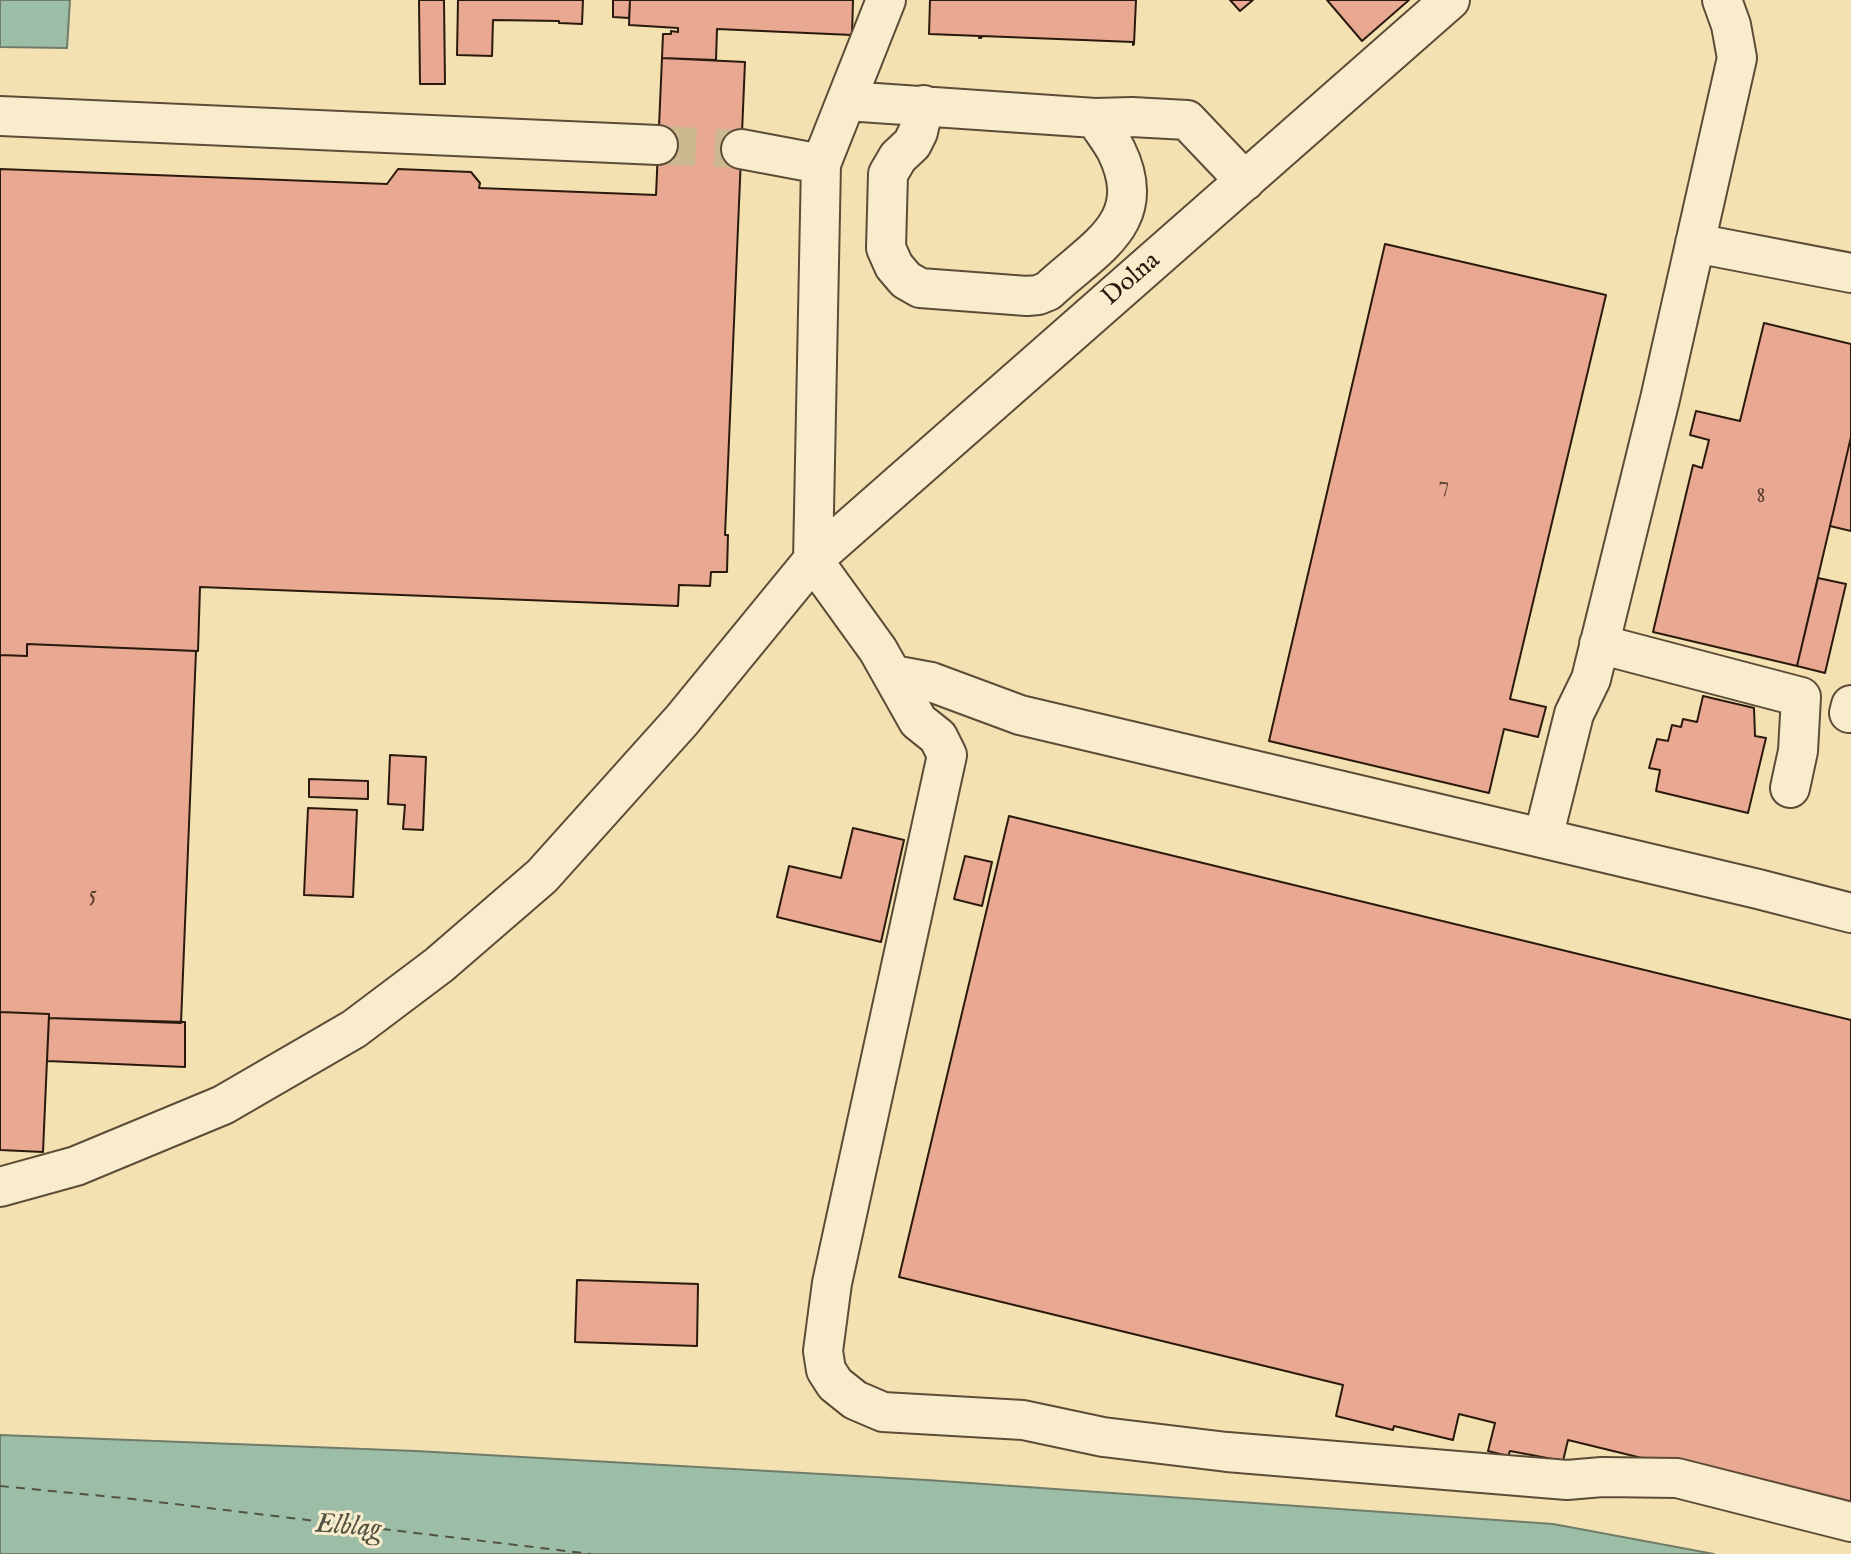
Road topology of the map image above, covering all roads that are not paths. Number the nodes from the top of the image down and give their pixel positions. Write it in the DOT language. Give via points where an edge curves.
graph roads {
  1 [pos="886,0"];
  2 [pos="1450,0"];
  3 [pos="1732,4"];
  4 [pos="846,101"];
  5 [pos="924,105"];
  6 [pos="0,116"];
  7 [pos="1095,118"];
  8 [pos="658,145"];
  9 [pos="741,149"];
  10 [pos="821,164"];
  11 [pos="1245,181"];
  12 [pos="1695,243"];
  13 [pos="1851,273"];
  14 [pos="813,560"];
  15 [pos="1599,644"];
  16 [pos="892,675"];
  17 [pos="975,698"];
  18 [pos="1851,705"];
  19 [pos="1851,713"];
  20 [pos="938,737"];
  21 [pos="1790,788"];
  22 [pos="1543,838"];
  23 [pos="1851,913"];
  24 [pos="0,1187"];
  25 [pos="1851,1522"];
  1 -- 4 [label="street"];
  2 -- 11 [label="street, Dolna"];
  3 -- 12 [label="street" via="1737,58"];
  4 -- 5 [label="street"];
  4 -- 10 [label="street"];
  5 -- 7 [label="street"];
  5 -- 7 [label="street" via="912,144 888,174 886,248 906,280 938,290 1038,295 1103,243 1124,214 1128,197 1116,150"];
  6 -- 8 [label="street"];
  7 -- 11 [label="street" via="1187,120"];
  9 -- 10 [label="street"];
  10 -- 14 [label="street"];
  11 -- 14 [label="street, Dolna"];
  12 -- 13 [label="street"];
  12 -- 15 [label="street"];
  14 -- 16 [label="street"];
  14 -- 24 [label="street, Dolna" via="682,720 542,876 439,965 354,1030 223,1105 76,1166"];
  15 -- 21 [label="street" via="1801,697 1798,751"];
  15 -- 22 [label="street" via="1591,679 1574,713"];
  16 -- 17 [label="street" via="931,681"];
  16 -- 20 [label="street" via="918,721"];
  17 -- 20 [label="street" via="952,730"];
  17 -- 22 [label="street" via="1020,715"];
  18 -- 19 [label="street"];
  20 -- 25 [label="street" via="947,755 832,1283 823,1351 826,1370 835,1384 855,1400 883,1412 1023,1420 1102,1437 1227,1452 1567,1480 1677,1478"];
  22 -- 23 [label="street"];
}
